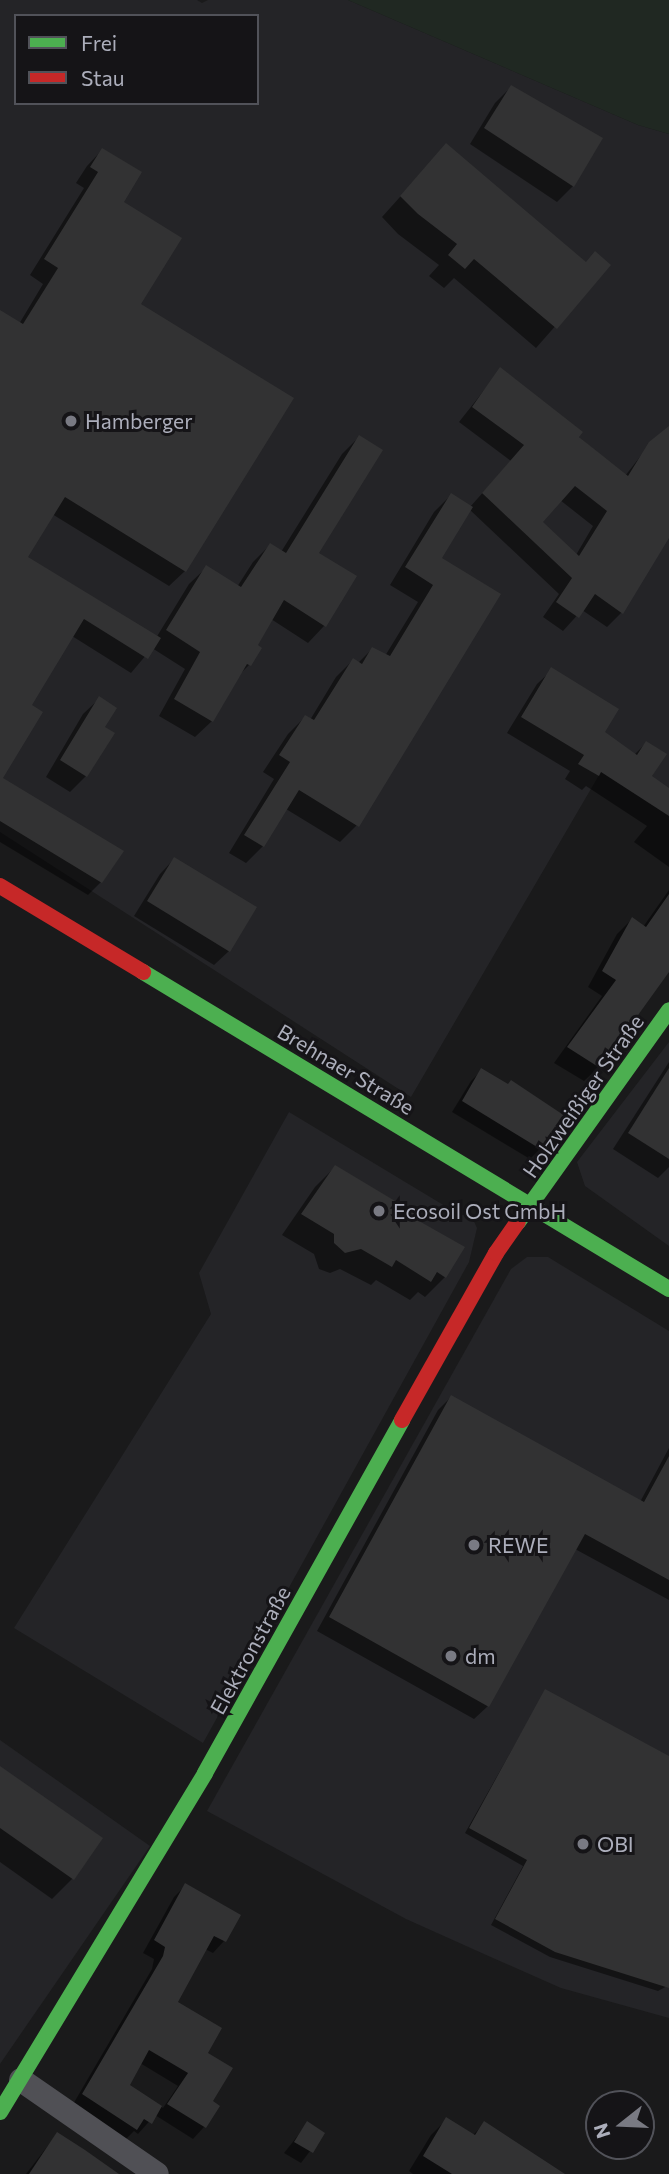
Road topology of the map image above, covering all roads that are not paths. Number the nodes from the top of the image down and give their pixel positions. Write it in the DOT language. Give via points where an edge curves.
graph roads {
  1 [pos="0,886"];
  2 [pos="669,1010"];
  3 [pos="530,1205"];
  4 [pos="669,1289"];
  5 [pos="21,2080"];
  6 [pos="0,2112"];
  7 [pos="157,2174"];
  1 -- 3 [label="street, Brehnaer Straße"];
  2 -- 3 [label="street, Holzweißiger Straße"];
  3 -- 4 [label="street, Brehnaer Straße"];
  3 -- 5 [label="street, Elektronstraße" via="496,1253 205,1773"];
  5 -- 6 [label="street, Elektronstraße"];
  5 -- 7 [label="street"];
}
